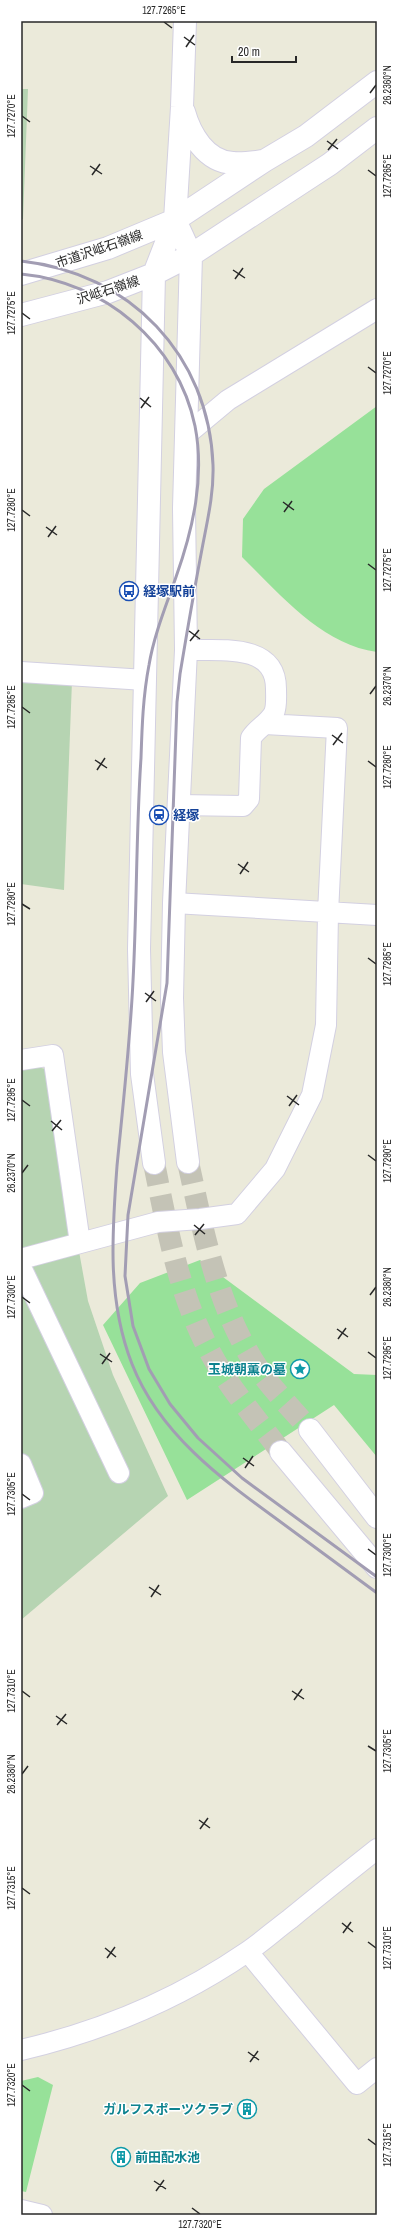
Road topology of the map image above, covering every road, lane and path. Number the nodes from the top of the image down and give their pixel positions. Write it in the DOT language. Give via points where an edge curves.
graph roads {
  1 [pos="186,21"];
  2 [pos="377,82"];
  3 [pos="182,107"];
  4 [pos="376,132"];
  5 [pos="264,161"];
  6 [pos="175,220"];
  7 [pos="191,255"];
  8 [pos="21,274"];
  9 [pos="154,274"];
  10 [pos="377,309"];
  11 [pos="21,315"];
  12 [pos="186,435"];
  13 [pos="186,650"];
  14 [pos="21,672"];
  15 [pos="145,680"];
  16 [pos="265,724"];
  17 [pos="178,805"];
  18 [pos="174,903"];
  19 [pos="328,913"];
  20 [pos="377,915"];
  21 [pos="21,1060"];
  22 [pos="188,1162"];
  23 [pos="154,1163"];
  24 [pos="80,1243"];
  25 [pos="21,1259"];
  26 [pos="21,1268"];
  27 [pos="310,1430"];
  28 [pos="281,1452"];
  29 [pos="21,1464"];
  30 [pos="119,1473"];
  31 [pos="21,1498"];
  32 [pos="377,1517"];
  33 [pos="377,1567"];
  34 [pos="374,1857"];
  35 [pos="248,1952"];
  36 [pos="21,2050"];
  37 [pos="377,2068"];
  38 [pos="21,2210"];
  39 [pos="42,2215"];
  1 -- 3 [label="street"];
  2 -- 5 [label="street, 市道沢岻石嶺線" via="306,136"];
  3 -- 5 [label="street" via="195,138 214,157 232,163"];
  3 -- 6 [label="street"];
  4 -- 7 [label="street, 沢岻石嶺線"];
  5 -- 6 [label="street, 市道沢岻石嶺線"];
  6 -- 7 [label="street"];
  6 -- 8 [label="street, 市道沢岻石嶺線" via="108,248"];
  6 -- 9 [label="street"];
  7 -- 9 [label="street, 沢岻石嶺線"];
  7 -- 12 [label="street"];
  9 -- 11 [label="street, 沢岻石嶺線" via="108,292"];
  9 -- 15 [label="street"];
  10 -- 12 [label="street" via="228,400"];
  12 -- 13 [label="street"];
  13 -- 16 [label="street" via="250,653 269,664 276,678 276,708"];
  13 -- 17 [label="street"];
  14 -- 15 [label="street"];
  15 -- 23 [label="street" via="139,1014 142,1074"];
  16 -- 17 [label="street" via="256,730 251,738 249,799 243,806"];
  16 -- 19 [label="street" via="338,728"];
  17 -- 18 [label="street"];
  18 -- 19 [label="street"];
  18 -- 22 [label="street" via="174,1052"];
  19 -- 20 [label="street"];
  19 -- 24 [label="street" via="326,1025 312,1095 275,1169 237,1214 158,1222"];
  21 -- 24 [label="street" via="53,1055"];
  24 -- 25 [label="street"];
  26 -- 30 [label="street"];
  27 -- 32 [label="street"];
  28 -- 33 [label="street"];
  29 -- 31 [label="street" via="33,1493"];
  34 -- 35 [label="street"];
  35 -- 36 [label="street" via="207,1978 144,2011 76,2036"];
  35 -- 37 [label="street" via="357,2084"];
  38 -- 39 [label="street"];
}
